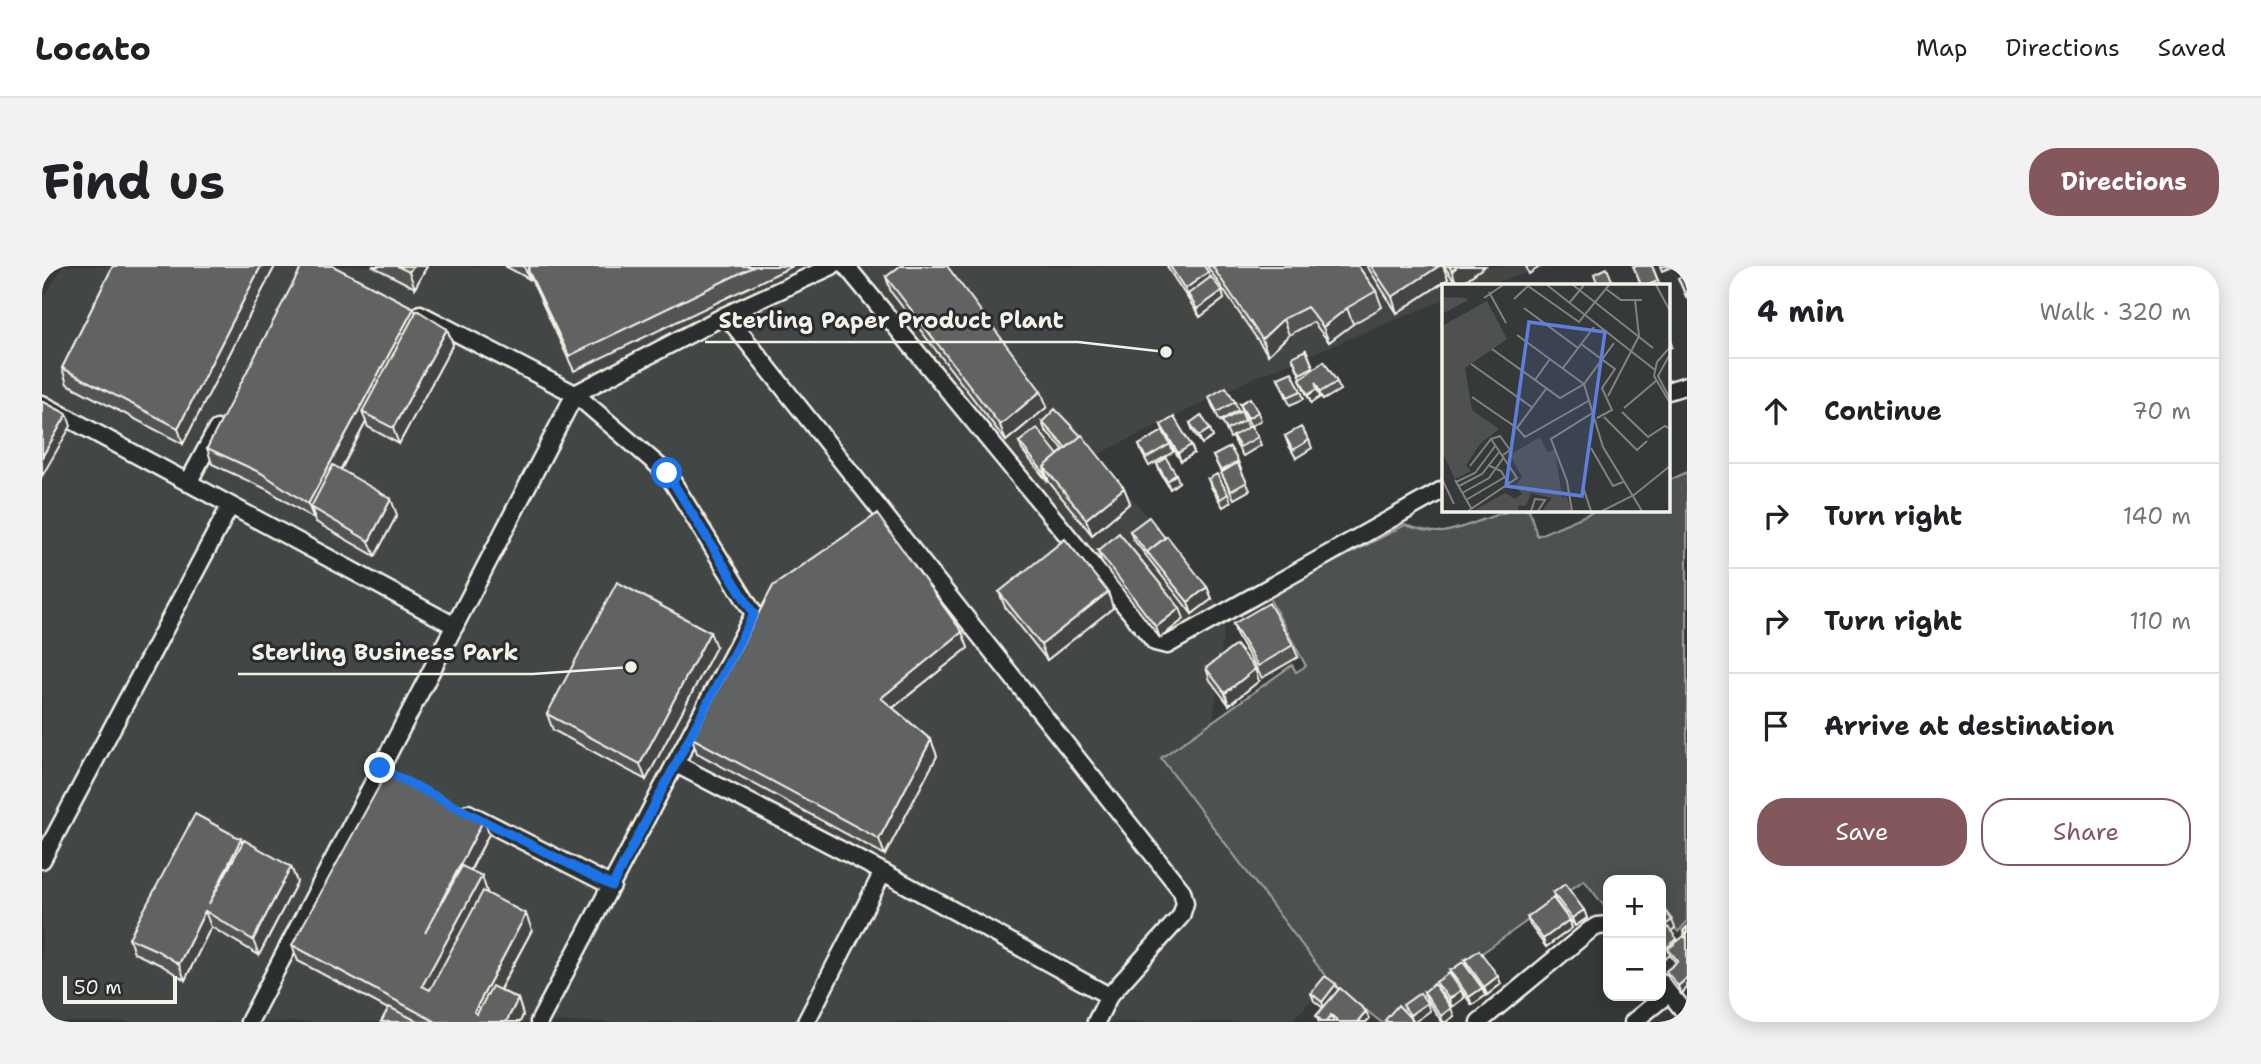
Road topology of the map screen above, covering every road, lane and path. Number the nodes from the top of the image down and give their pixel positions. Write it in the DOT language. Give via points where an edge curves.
graph roads {
  1 [pos="832,266"];
  2 [pos="846,266"];
  3 [pos="402,304"];
  4 [pos="726,315"];
  5 [pos="1687,385"];
  6 [pos="1670,390"];
  7 [pos="575,394"];
  8 [pos="42,404"];
  9 [pos="226,411"];
  10 [pos="188,483"];
  11 [pos="1442,490"];
  12 [pos="230,506"];
  13 [pos="455,625"];
  14 [pos="676,764"];
  15 [pos="454,806"];
  16 [pos="42,860"];
  17 [pos="883,872"];
  18 [pos="612,886"];
  19 [pos="1603,926"];
  20 [pos="1666,989"];
  21 [pos="1109,996"];
  22 [pos="1653,1001"];
  23 [pos="1687,1015"];
  24 [pos="249,1022"];
  25 [pos="539,1022"];
  26 [pos="806,1022"];
  27 [pos="1096,1022"];
  28 [pos="1479,1022"];
  29 [pos="1633,1022"];
  1 -- 4 [label="street"];
  2 -- 11 [label="street" via="1155,642 1167,645"];
  3 -- 7 [label="street"];
  4 -- 7 [label="street"];
  4 -- 21 [label="street" via="1182,891 1181,916"];
  5 -- 6 [label="street"];
  7 -- 13 [label="street"];
  7 -- 14 [label="street" via="667,473 754,614"];
  8 -- 10 [label="street"];
  9 -- 10 [label="street"];
  10 -- 12 [label="street"];
  12 -- 13 [label="street"];
  12 -- 16 [label="street"];
  13 -- 24 [label="street" via="386,772"];
  14 -- 17 [label="street"];
  14 -- 18 [label="street"];
  15 -- 18 [label="street"];
  17 -- 21 [label="street"];
  17 -- 26 [label="street"];
  18 -- 25 [label="street"];
  19 -- 28 [label="street" via="1590,930"];
  20 -- 23 [label="street"];
  21 -- 27 [label="street"];
  22 -- 29 [label="street"];
}
